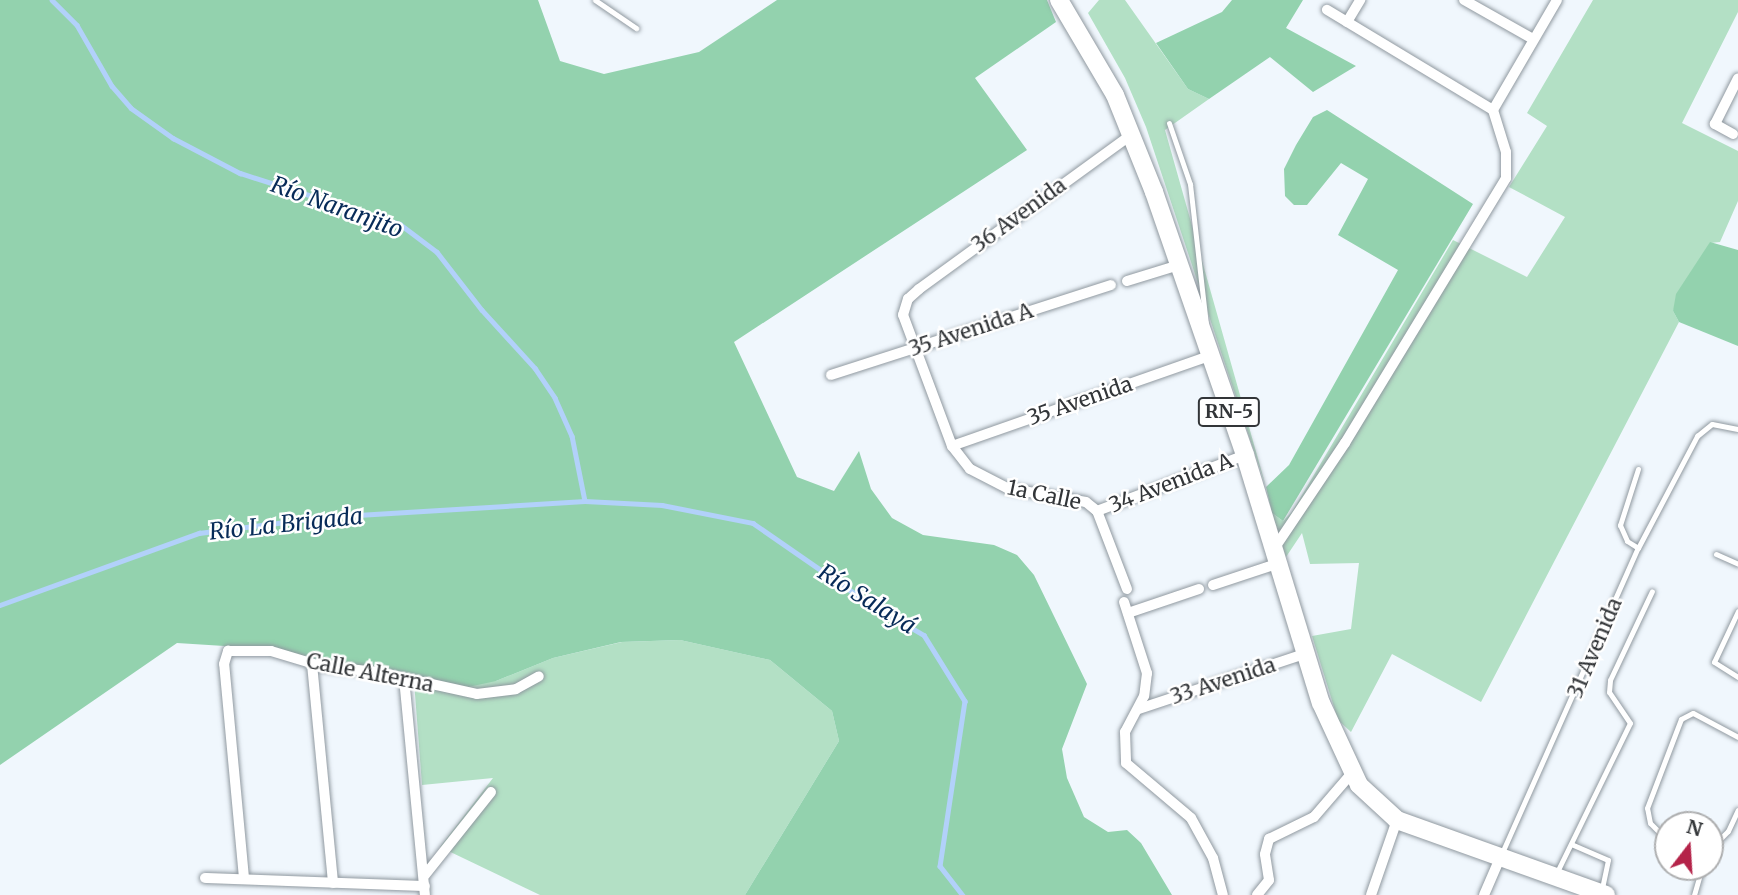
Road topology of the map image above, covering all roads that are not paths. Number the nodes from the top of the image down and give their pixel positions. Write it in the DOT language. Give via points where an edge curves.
graph roads {
  1 [pos="595,0"];
  2 [pos="1059,0"];
  3 [pos="1360,0"];
  4 [pos="1464,0"];
  5 [pos="1557,0"];
  6 [pos="1327,10"];
  7 [pos="1347,22"];
  8 [pos="636,28"];
  9 [pos="1533,39"];
  10 [pos="1738,78"];
  11 [pos="1493,110"];
  12 [pos="1169,123"];
  13 [pos="1733,134"];
  14 [pos="1131,135"];
  15 [pos="1176,266"];
  16 [pos="1127,281"];
  17 [pos="1111,285"];
  18 [pos="908,299"];
  19 [pos="1203,338"];
  20 [pos="915,348"];
  21 [pos="1209,356"];
  22 [pos="831,375"];
  23 [pos="1738,429"];
  24 [pos="952,446"];
  25 [pos="1245,455"];
  26 [pos="1638,469"];
  27 [pos="1097,511"];
  28 [pos="1638,548"];
  29 [pos="1716,554"];
  30 [pos="1277,556"];
  31 [pos="1738,564"];
  32 [pos="1213,585"];
  33 [pos="1199,589"];
  34 [pos="1128,590"];
  35 [pos="1652,591"];
  36 [pos="1124,602"];
  37 [pos="1738,611"];
  38 [pos="1128,613"];
  39 [pos="1307,653"];
  40 [pos="312,664"];
  41 [pos="539,676"];
  42 [pos="404,677"];
  43 [pos="1738,677"];
  44 [pos="1139,709"];
  45 [pos="1738,737"];
  46 [pos="1352,773"];
  47 [pos="491,792"];
  48 [pos="1738,810"];
  49 [pos="1397,820"];
  50 [pos="1654,827"];
  51 [pos="1724,835"];
  52 [pos="1571,844"];
  53 [pos="1500,858"];
  54 [pos="1555,877"];
  55 [pos="205,878"];
  56 [pos="244,878"];
  57 [pos="333,883"];
  58 [pos="425,885"];
  59 [pos="1603,894"];
  60 [pos="1223,895"];
  61 [pos="1257,895"];
  62 [pos="1371,895"];
  63 [pos="1484,895"];
  1 -- 8 [label="lane"];
  2 -- 14 [label="main road, RN-5" via="1115,95"];
  3 -- 7 [label="street"];
  4 -- 9 [label="street"];
  5 -- 9 [label="street"];
  6 -- 7 [label="street"];
  7 -- 11 [label="street"];
  9 -- 11 [label="street"];
  10 -- 13 [label="street" via="1715,124"];
  11 -- 30 [label="street" via="1506,152 1506,178"];
  12 -- 19 [label="lane" via="1190,184 1208,316"];
  14 -- 15 [label="main road, RN-5"];
  14 -- 18 [label="street, 36 Avenida"];
  15 -- 16 [label="street"];
  15 -- 19 [label="main road, RN-5"];
  17 -- 20 [label="street, 35 Avenida A"];
  18 -- 20 [label="street, 1a Calle" via="903,314"];
  19 -- 21 [label="main road, RN-5"];
  20 -- 22 [label="street, 35 Avenida A"];
  20 -- 24 [label="street, 1a Calle"];
  21 -- 24 [label="street, 35 Avenida"];
  21 -- 25 [label="main road, RN-5"];
  23 -- 28 [label="lane, 31 Avenida" via="1712,424 1697,436"];
  24 -- 27 [label="street, 1a Calle" via="983,480 1077,499"];
  25 -- 27 [label="street, 34 Avenida A"];
  25 -- 30 [label="main road, RN-5"];
  26 -- 28 [label="lane" via="1620,525 1627,541"];
  27 -- 34 [label="street, 1a Calle"];
  28 -- 53 [label="lane, 31 Avenida"];
  29 -- 31 [label="lane"];
  30 -- 32 [label="street"];
  30 -- 39 [label="main road, RN-5"];
  33 -- 38 [label="street"];
  35 -- 52 [label="lane" via="1610,680 1609,692 1630,723"];
  36 -- 38 [label="street"];
  37 -- 43 [label="lane" via="1714,662"];
  38 -- 44 [label="street" via="1147,673"];
  39 -- 44 [label="street, 33 Avenida"];
  39 -- 46 [label="main road, RN-5" via="1330,727"];
  40 -- 42 [label="street, Calle Alterna"];
  40 -- 56 [label="street, Calle Alterna" via="271,651 234,648 225,656"];
  40 -- 57 [label="street"];
  41 -- 42 [label="street, Calle Alterna" via="516,690 489,695"];
  42 -- 58 [label="street"];
  44 -- 60 [label="street" via="1125,732 1126,763 1191,818 1213,858"];
  45 -- 50 [label="lane" via="1692,713 1681,719 1647,808"];
  46 -- 49 [label="main road, RN-5" via="1370,800"];
  46 -- 61 [label="street" via="1314,817 1269,839 1265,854 1269,880"];
  47 -- 58 [label="street"];
  48 -- 51 [label="lane"];
  49 -- 53 [label="main road, RN-5"];
  49 -- 62 [label="street"];
  52 -- 54 [label="lane"];
  52 -- 59 [label="lane" via="1608,860"];
  53 -- 54 [label="main road, RN-5"];
  53 -- 63 [label="street, 31 Avenida"];
  54 -- 59 [label="main road, RN-5"];
  55 -- 56 [label="street"];
  56 -- 57 [label="street"];
  57 -- 58 [label="street"];
}
